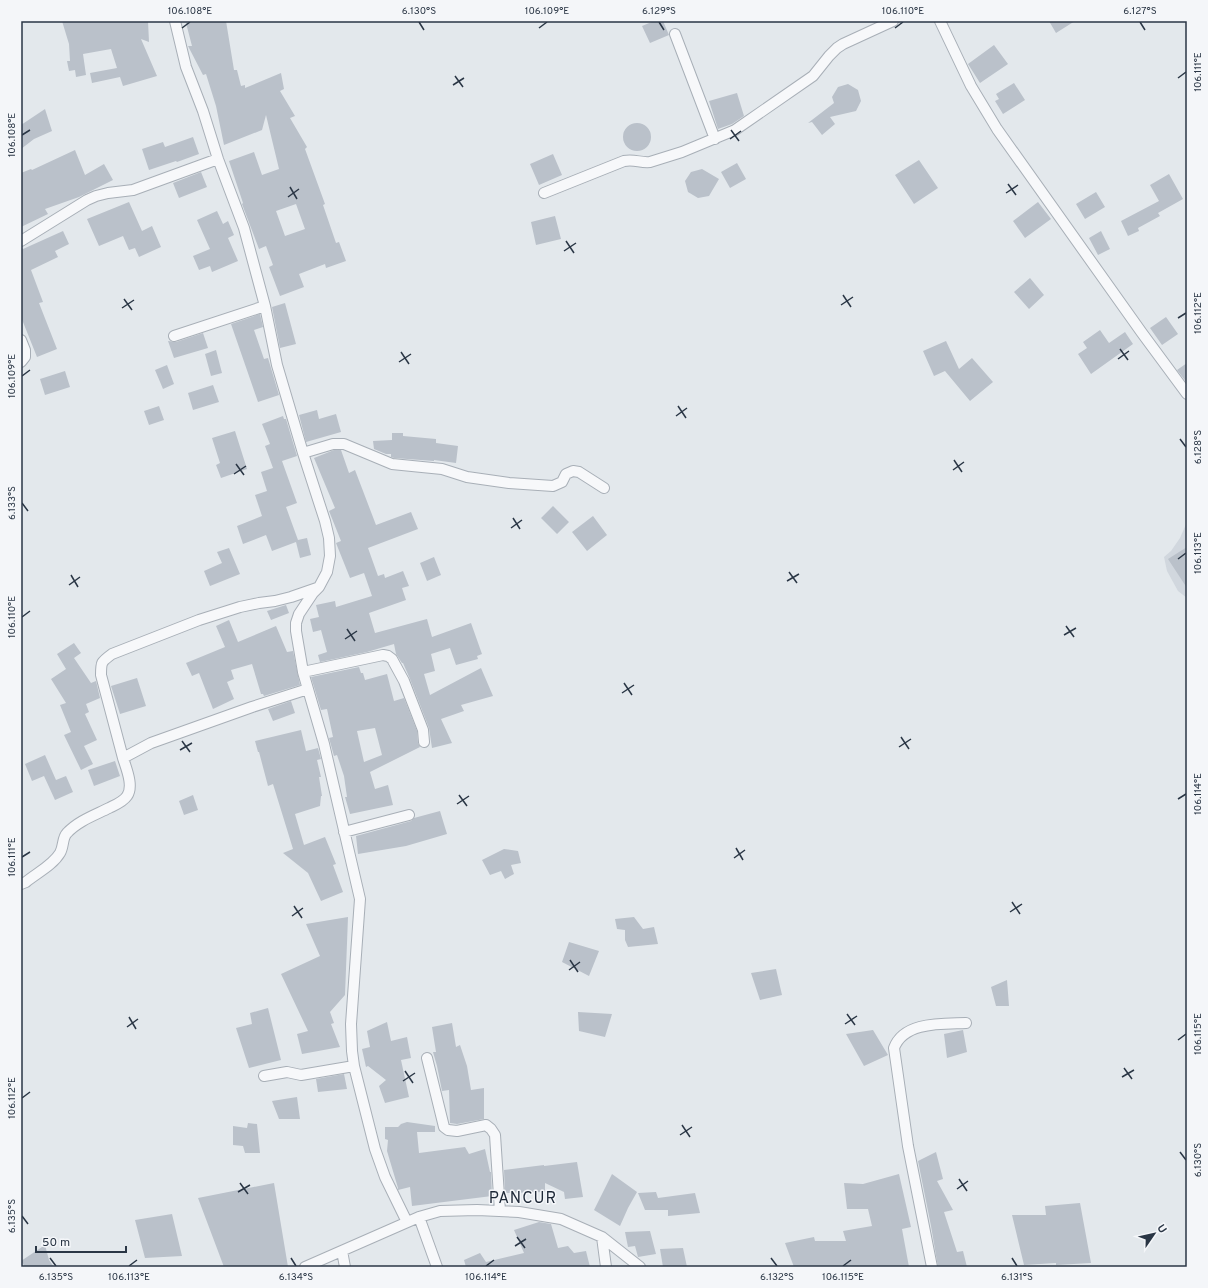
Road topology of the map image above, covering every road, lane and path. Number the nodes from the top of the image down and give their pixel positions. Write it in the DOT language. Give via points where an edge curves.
graph roads {
  1 [pos="175,21"];
  2 [pos="893,21"];
  3 [pos="940,21"];
  4 [pos="675,34"];
  5 [pos="715,139"];
  6 [pos="218,159"];
  7 [pos="544,193"];
  8 [pos="21,241"];
  9 [pos="265,306"];
  10 [pos="174,336"];
  11 [pos="21,340"];
  12 [pos="21,362"];
  13 [pos="1187,394"];
  14 [pos="303,453"];
  15 [pos="604,488"];
  16 [pos="319,587"];
  17 [pos="303,672"];
  18 [pos="308,689"];
  19 [pos="424,742"];
  20 [pos="123,758"];
  21 [pos="408,815"];
  22 [pos="344,832"];
  23 [pos="21,884"];
  24 [pos="966,1023"];
  25 [pos="427,1058"];
  26 [pos="354,1066"];
  27 [pos="264,1076"];
  28 [pos="500,1211"];
  29 [pos="419,1217"];
  30 [pos="407,1222"];
  31 [pos="602,1237"];
  32 [pos="342,1251"];
  33 [pos="305,1267"];
  34 [pos="345,1267"];
  35 [pos="437,1267"];
  36 [pos="606,1267"];
  37 [pos="640,1267"];
  38 [pos="932,1267"];
  1 -- 6 [label="street" via="186,67"];
  2 -- 5 [label="street" via="843,44 829,56 813,76 735,130"];
  3 -- 13 [label="street" via="971,86 997,129"];
  4 -- 5 [label="street"];
  5 -- 7 [label="street" via="650,162 624,161"];
  6 -- 8 [label="street" via="133,190 108,192 96,196"];
  6 -- 9 [label="street" via="244,228"];
  9 -- 10 [label="street"];
  9 -- 14 [label="street" via="277,365"];
  11 -- 12 [label="street" via="25,350 25,357"];
  14 -- 15 [label="street" via="334,444 344,444 392,464 442,469 467,477 553,486 562,482 566,474 573,471 579,472"];
  14 -- 16 [label="street" via="329,538 330,556 327,572"];
  16 -- 17 [label="street" via="299,614 296,623"];
  16 -- 20 [label="street" via="291,597 240,607 199,620 105,659 101,664 100,675"];
  17 -- 18 [label="street"];
  17 -- 19 [label="street" via="388,656 398,670 418,714"];
  18 -- 20 [label="street" via="151,743"];
  18 -- 22 [label="street" via="324,744"];
  20 -- 23 [label="street" via="129,780 130,790 127,796 67,833 63,849 56,859"];
  21 -- 22 [label="street"];
  22 -- 26 [label="street" via="360,899 351,1024"];
  24 -- 38 [label="street" via="928,1025 911,1030 896,1041 894,1048 908,1146"];
  25 -- 28 [label="street" via="444,1127 457,1131 486,1124 495,1135"];
  26 -- 27 [label="street" via="301,1075 287,1072"];
  26 -- 30 [label="street" via="375,1149 385,1178"];
  28 -- 29 [label="street" via="440,1211"];
  28 -- 31 [label="street" via="561,1220"];
  29 -- 30 [label="street"];
  29 -- 35 [label="street"];
  30 -- 32 [label="street"];
  31 -- 36 [label="street"];
  31 -- 37 [label="street"];
  32 -- 33 [label="street"];
  32 -- 34 [label="street"];
}
